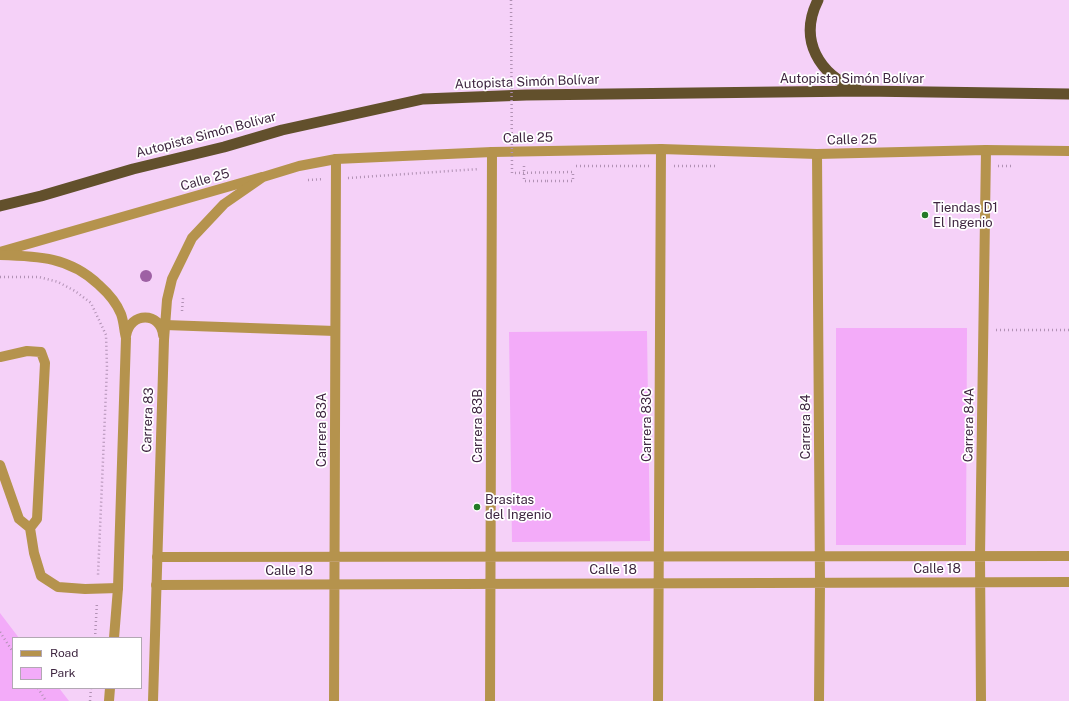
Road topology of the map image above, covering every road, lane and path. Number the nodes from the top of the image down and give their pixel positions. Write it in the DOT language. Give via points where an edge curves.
graph roads {
  1 [pos="511,0"];
  2 [pos="818,0"];
  3 [pos="862,91"];
  4 [pos="1069,94"];
  5 [pos="661,149"];
  6 [pos="986,150"];
  7 [pos="1069,151"];
  8 [pos="492,152"];
  9 [pos="817,154"];
  10 [pos="336,159"];
  11 [pos="524,166"];
  12 [pos="532,166"];
  13 [pos="570,166"];
  14 [pos="661,166"];
  15 [pos="724,166"];
  16 [pos="986,166"];
  17 [pos="1016,166"];
  18 [pos="492,168"];
  19 [pos="263,177"];
  20 [pos="336,178"];
  21 [pos="304,180"];
  22 [pos="0,206"];
  23 [pos="0,252"];
  24 [pos="0,255"];
  25 [pos="0,277"];
  26 [pos="183,294"];
  27 [pos="165,325"];
  28 [pos="180,326"];
  29 [pos="983,330"];
  30 [pos="1069,330"];
  31 [pos="335,331"];
  32 [pos="126,338"];
  33 [pos="164,340"];
  34 [pos="0,356"];
  35 [pos="0,465"];
  36 [pos="30,528"];
  37 [pos="659,556"];
  38 [pos="820,556"];
  39 [pos="980,556"];
  40 [pos="1069,556"];
  41 [pos="157,557"];
  42 [pos="334,557"];
  43 [pos="491,557"];
  44 [pos="980,582"];
  45 [pos="1069,582"];
  46 [pos="659,583"];
  47 [pos="820,583"];
  48 [pos="334,584"];
  49 [pos="490,584"];
  50 [pos="156,585"];
  51 [pos="98,588"];
  52 [pos="118,588"];
  53 [pos="0,632"];
  54 [pos="95,637"];
  55 [pos="114,637"];
  56 [pos="12,650"];
  57 [pos="39,689"];
  58 [pos="91,689"];
  59 [pos="110,689"];
  60 [pos="46,701"];
  61 [pos="90,701"];
  62 [pos="109,701"];
  63 [pos="153,701"];
  64 [pos="334,701"];
  65 [pos="490,701"];
  66 [pos="658,701"];
  67 [pos="819,701"];
  68 [pos="981,701"];
  1 -- 11 [label="path, bridge" via="512,173 573,172 573,181 524,181"];
  2 -- 3 [label="highway" via="810,27 816,54 834,78"];
  3 -- 4 [label="highway, Autopista Simón Bolívar"];
  3 -- 22 [label="highway, Autopista Simón Bolívar" via="526,94 424,99 282,130"];
  5 -- 8 [label="street, Calle 25"];
  5 -- 9 [label="street, Calle 25"];
  5 -- 14 [label="street, Carrera 83C"];
  6 -- 7 [label="street, Calle 25"];
  6 -- 9 [label="street, Calle 25"];
  6 -- 16 [label="street, Carrera 84A"];
  8 -- 10 [label="street, Calle 25"];
  8 -- 18 [label="street, Carrera 83B"];
  9 -- 38 [label="street, Carrera 84"];
  10 -- 19 [label="street, Calle 25" via="299,166"];
  10 -- 20 [label="street, Carrera 83A"];
  11 -- 12 [label="path"];
  11 -- 18 [label="path"];
  13 -- 14 [label="path"];
  14 -- 15 [label="path"];
  14 -- 37 [label="street, Carrera 83C"];
  16 -- 17 [label="path"];
  16 -- 29 [label="street, Carrera 84A"];
  18 -- 20 [label="path"];
  18 -- 43 [label="street, Carrera 83B"];
  19 -- 23 [label="street, Calle 25"];
  19 -- 27 [label="street, Carrera 83" via="224,204 192,238 172,279"];
  20 -- 21 [label="path"];
  20 -- 31 [label="street, Carrera 83A"];
  24 -- 32 [label="street, Carrera 83" via="42,257 66,263 89,275 107,293 121,314"];
  25 -- 51 [label="path" via="39,277 58,282 75,291 92,303 106,335 107,368"];
  26 -- 28 [label="path"];
  27 -- 28 [label="street"];
  27 -- 33 [label="street, Carrera 83"];
  28 -- 31 [label="street"];
  29 -- 30 [label="path"];
  29 -- 39 [label="street, Carrera 84A"];
  31 -- 42 [label="street, Carrera 83A"];
  32 -- 33 [label="street" via="127,329 132,322 150,318 158,323 163,331"];
  32 -- 52 [label="street, Carrera 83"];
  33 -- 41 [label="street, Carrera 83"];
  34 -- 36 [label="street" via="27,351 41,352 45,363 37,519"];
  35 -- 36 [label="street" via="19,519"];
  36 -- 51 [label="street" via="41,576 58,588"];
  37 -- 38 [label="street, Calle 18"];
  37 -- 43 [label="street, Calle 18"];
  37 -- 46 [label="street, Carrera 83C"];
  38 -- 39 [label="street, Calle 18"];
  38 -- 47 [label="street, Carrera 84"];
  39 -- 40 [label="street, Calle 18"];
  39 -- 44 [label="street, Carrera 84A"];
  41 -- 42 [label="street, Calle 18"];
  41 -- 50 [label="street, Carrera 83"];
  42 -- 43 [label="street, Calle 18"];
  42 -- 48 [label="street, Carrera 83A"];
  43 -- 49 [label="street, Carrera 83B"];
  44 -- 45 [label="street, Calle 18"];
  44 -- 47 [label="street, Calle 18"];
  44 -- 68 [label="street, Carrera 84A"];
  46 -- 47 [label="street, Calle 18"];
  46 -- 49 [label="street, Calle 18"];
  46 -- 66 [label="street, Carrera 83C"];
  47 -- 67 [label="street, Carrera 84"];
  48 -- 49 [label="street, Calle 18"];
  48 -- 50 [label="street, Calle 18"];
  48 -- 64 [label="street, Carrera 83A"];
  49 -- 65 [label="street, Carrera 83B"];
  50 -- 63 [label="street, Carrera 83"];
  51 -- 52 [label="street"];
  51 -- 54 [label="path"];
  52 -- 55 [label="street, Carrera 83"];
  53 -- 56 [label="path"];
  57 -- 60 [label="path"];
  58 -- 61 [label="path"];
  59 -- 62 [label="street"];
}
